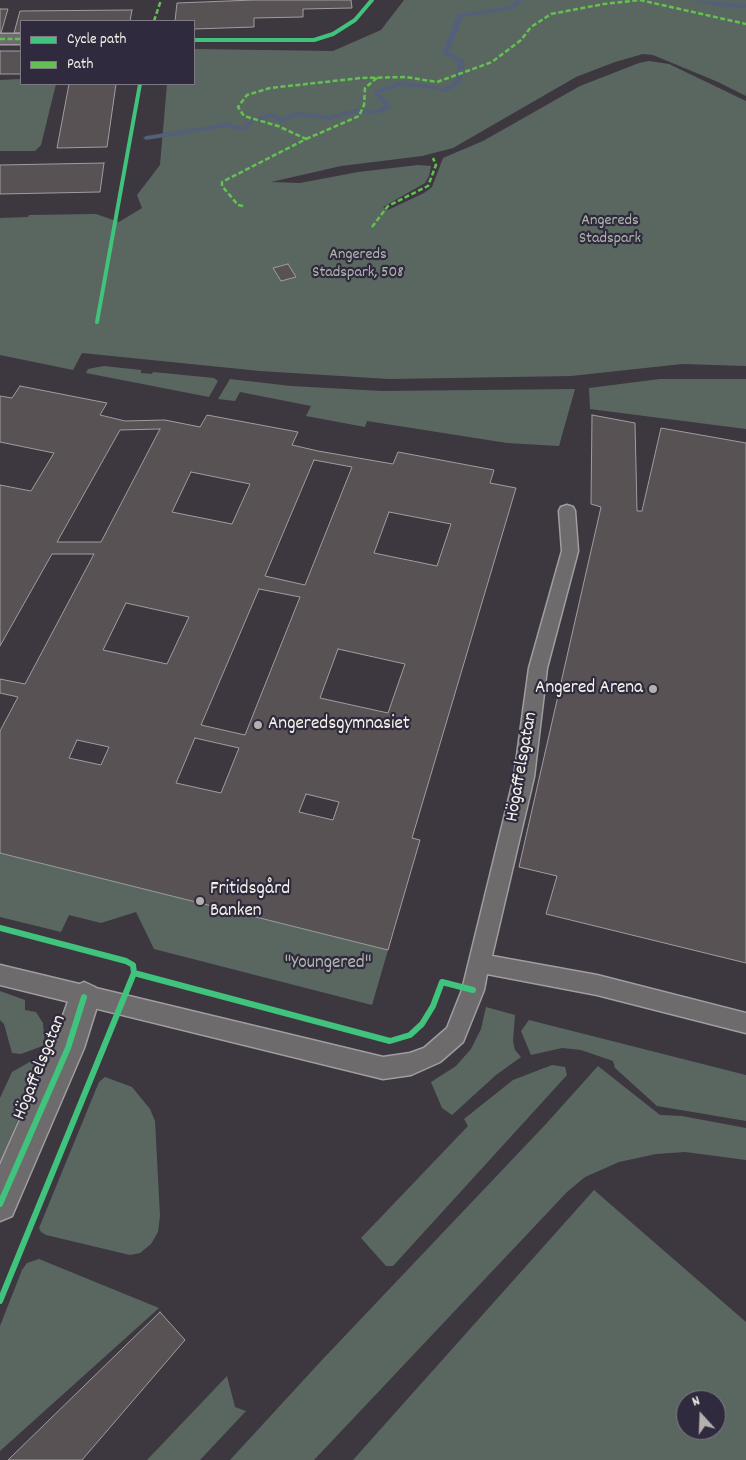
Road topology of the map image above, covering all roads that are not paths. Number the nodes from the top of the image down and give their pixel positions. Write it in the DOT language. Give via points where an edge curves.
graph roads {
  1 [pos="0,39"];
  2 [pos="20,40"];
  3 [pos="567,511"];
  4 [pos="478,963"];
  5 [pos="0,975"];
  6 [pos="84,997"];
  7 [pos="120,1006"];
  8 [pos="746,1023"];
  9 [pos="0,1204"];
  1 -- 2 [label="street"];
  3 -- 4 [label="lane, Högaffelsgatan" via="570,551 538,668 524,777"];
  4 -- 7 [label="lane, Högaffelsgatan" via="473,990 455,1035 432,1055 411,1064 384,1068"];
  4 -- 8 [label="lane" via="597,985"];
  5 -- 6 [label="lane"];
  6 -- 7 [label="lane"];
  6 -- 9 [label="street, Högaffelsgatan" via="68,1048"];
}
